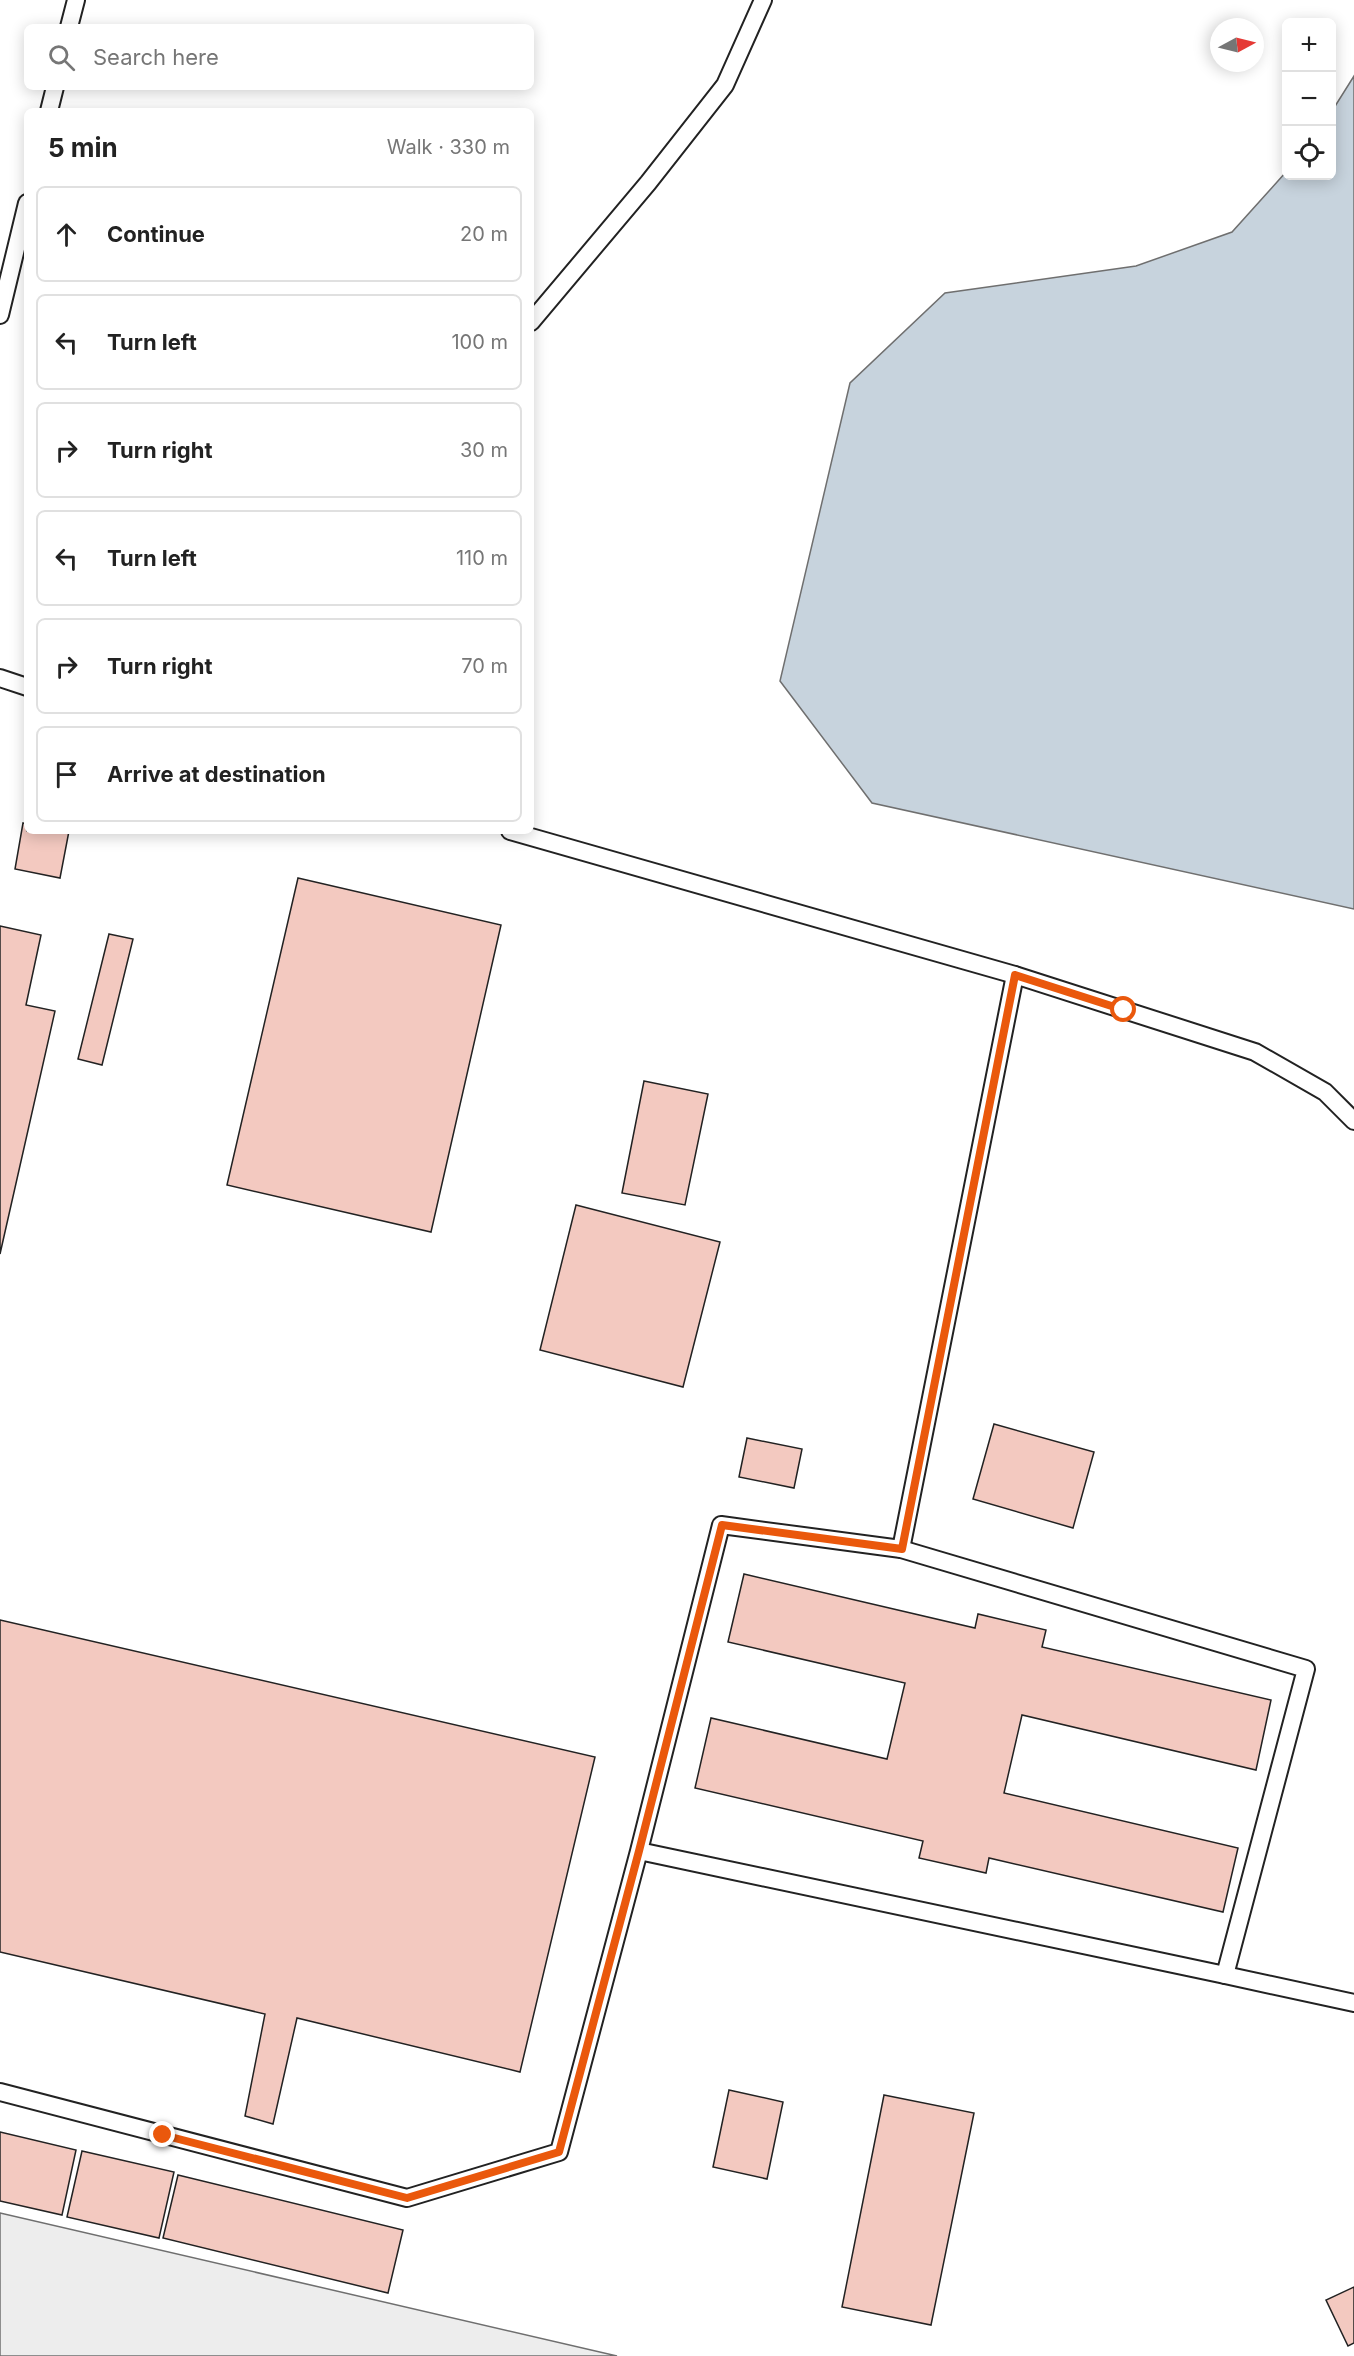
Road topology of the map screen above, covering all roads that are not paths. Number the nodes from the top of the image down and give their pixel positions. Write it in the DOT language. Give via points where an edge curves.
graph roads {
  1 [pos="76,0"];
  2 [pos="763,0"];
  3 [pos="70,24"];
  4 [pos="54,90"];
  5 [pos="50,108"];
  6 [pos="24,215"];
  7 [pos="0,315"];
  8 [pos="534,318"];
  9 [pos="0,678"];
  10 [pos="24,686"];
  11 [pos="521,834"];
  12 [pos="1015,975"];
  13 [pos="1354,1121"];
  14 [pos="902,1549"];
  15 [pos="639,1851"];
  16 [pos="1225,1975"];
  17 [pos="1354,2003"];
  18 [pos="0,2092"];
  1 -- 3 [label="lane"];
  2 -- 8 [label="lane" via="725,85"];
  4 -- 5 [label="lane"];
  6 -- 7 [label="lane"];
  9 -- 10 [label="lane"];
  11 -- 12 [label="lane"];
  12 -- 13 [label="lane" via="1255,1052 1325,1092"];
  12 -- 14 [label="lane"];
  14 -- 15 [label="lane" via="722,1525"];
  14 -- 16 [label="lane" via="1306,1669"];
  15 -- 16 [label="lane"];
  15 -- 18 [label="lane" via="559,2152 407,2198"];
  16 -- 17 [label="lane"];
}
